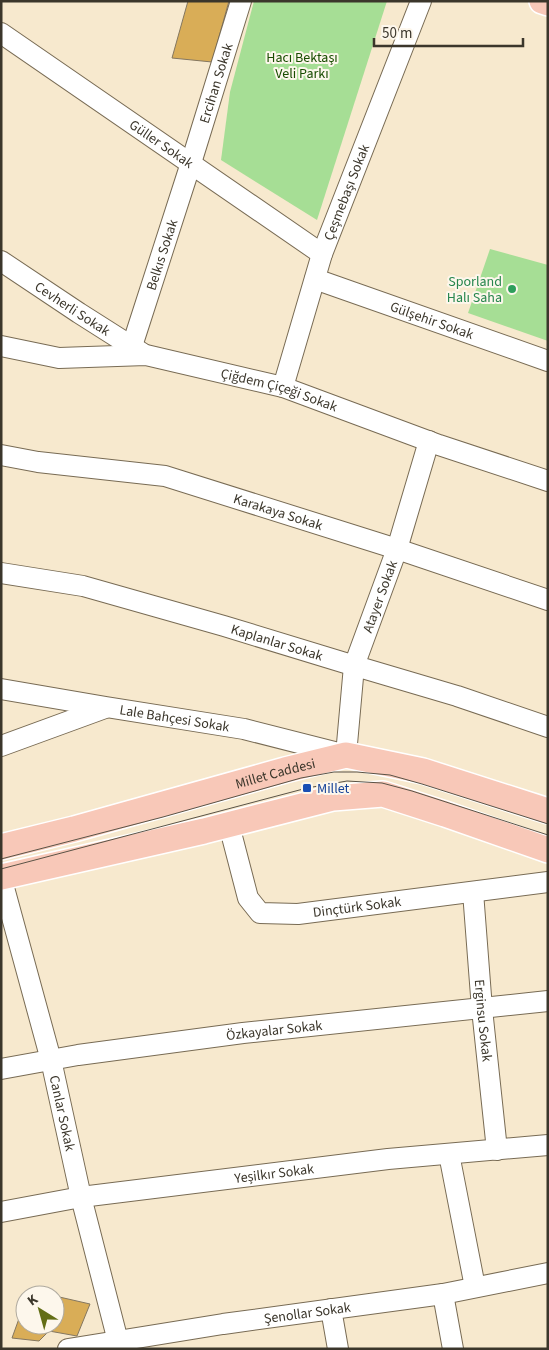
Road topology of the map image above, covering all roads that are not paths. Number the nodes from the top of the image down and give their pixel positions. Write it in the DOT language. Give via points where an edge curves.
graph roads {
  1 [pos="241,1"];
  2 [pos="421,1"];
  3 [pos="542,1"];
  4 [pos="548,3"];
  5 [pos="1,33"];
  6 [pos="191,164"];
  7 [pos="322,254"];
  8 [pos="1,261"];
  9 [pos="315,279"];
  10 [pos="1,346"];
  11 [pos="139,351"];
  12 [pos="548,361"];
  13 [pos="283,387"];
  14 [pos="429,441"];
  15 [pos="1,454"];
  16 [pos="548,481"];
  17 [pos="397,549"];
  18 [pos="1,573"];
  19 [pos="548,600"];
  20 [pos="354,666"];
  21 [pos="1,689"];
  22 [pos="106,708"];
  23 [pos="548,727"];
  24 [pos="1,746"];
  25 [pos="346,755"];
  26 [pos="548,811"];
  27 [pos="229,825"];
  28 [pos="1,847"];
  29 [pos="548,850"];
  30 [pos="1,877"];
  31 [pos="548,882"];
  32 [pos="474,892"];
  33 [pos="548,1001"];
  34 [pos="482,1009"];
  35 [pos="51,1060"];
  36 [pos="1,1068"];
  37 [pos="548,1145"];
  38 [pos="497,1150"];
  39 [pos="449,1154"];
  40 [pos="81,1197"];
  41 [pos="1,1212"];
  42 [pos="548,1273"];
  43 [pos="475,1287"];
  44 [pos="443,1294"];
  45 [pos="331,1309"];
  46 [pos="119,1345"];
  47 [pos="68,1349"];
  48 [pos="338,1349"];
  49 [pos="453,1349"];
  1 -- 6 [label="street, Ercihan Sokak"];
  2 -- 7 [label="street, Çeşmebaşı Sokak"];
  3 -- 4 [label="main road"];
  5 -- 6 [label="street, Güller Sokak"];
  6 -- 7 [label="street, Güller Sokak"];
  6 -- 11 [label="street, Belkıs Sokak"];
  7 -- 9 [label="street, Çeşmebaşı Sokak"];
  8 -- 11 [label="street, Cevherli Sokak"];
  9 -- 12 [label="street, Gülşehir Sokak"];
  9 -- 13 [label="street, Çeşmebaşı Sokak"];
  10 -- 11 [label="street, Çiğdem Çiçeği Sokak" via="59,358"];
  11 -- 13 [label="street, Çiğdem Çiçeği Sokak"];
  13 -- 14 [label="street, Çiğdem Çiçeği Sokak"];
  14 -- 16 [label="street, Çiğdem Çiçeği Sokak"];
  14 -- 17 [label="street, Atayer Sokak"];
  15 -- 17 [label="street, Karakaya Sokak" via="38,462 165,476"];
  17 -- 19 [label="street, Karakaya Sokak"];
  17 -- 20 [label="street, Atayer Sokak"];
  18 -- 20 [label="street, Kaplanlar Sokak" via="83,586"];
  20 -- 23 [label="street, Kaplanlar Sokak"];
  20 -- 25 [label="street, Atayer Sokak"];
  21 -- 22 [label="street, Lale Bahçesi Sokak"];
  22 -- 24 [label="street"];
  22 -- 25 [label="street, Lale Bahçesi Sokak" via="244,729"];
  25 -- 26 [label="main road, Millet Caddesi" via="423,771"];
  25 -- 28 [label="main road, Millet Caddesi"];
  27 -- 29 [label="main road" via="333,798 383,794"];
  27 -- 30 [label="main road"];
  27 -- 32 [label="street, Dinçtürk Sokak" via="248,898 260,913 298,914"];
  30 -- 35 [label="street, Canlar Sokak"];
  31 -- 32 [label="street, Dinçtürk Sokak"];
  32 -- 34 [label="street, Erginsu Sokak"];
  33 -- 34 [label="street, Özkayalar Sokak"];
  34 -- 35 [label="street, Özkayalar Sokak" via="243,1033"];
  34 -- 38 [label="street, Erginsu Sokak"];
  35 -- 36 [label="street, Özkayalar Sokak"];
  35 -- 40 [label="street, Canlar Sokak"];
  37 -- 38 [label="street, Yeşilkır Sokak"];
  38 -- 39 [label="street, Yeşilkır Sokak"];
  39 -- 40 [label="street, Yeşilkır Sokak"];
  39 -- 43 [label="street"];
  40 -- 41 [label="street, Yeşilkır Sokak"];
  40 -- 46 [label="street, Canlar Sokak"];
  42 -- 43 [label="street, Şenollar Sokak"];
  43 -- 44 [label="street, Şenollar Sokak"];
  44 -- 45 [label="street, Şenollar Sokak"];
  44 -- 49 [label="street"];
  45 -- 46 [label="street, Şenollar Sokak" via="223,1324"];
  45 -- 48 [label="street"];
  46 -- 47 [label="street, Şenollar Sokak"];
}
